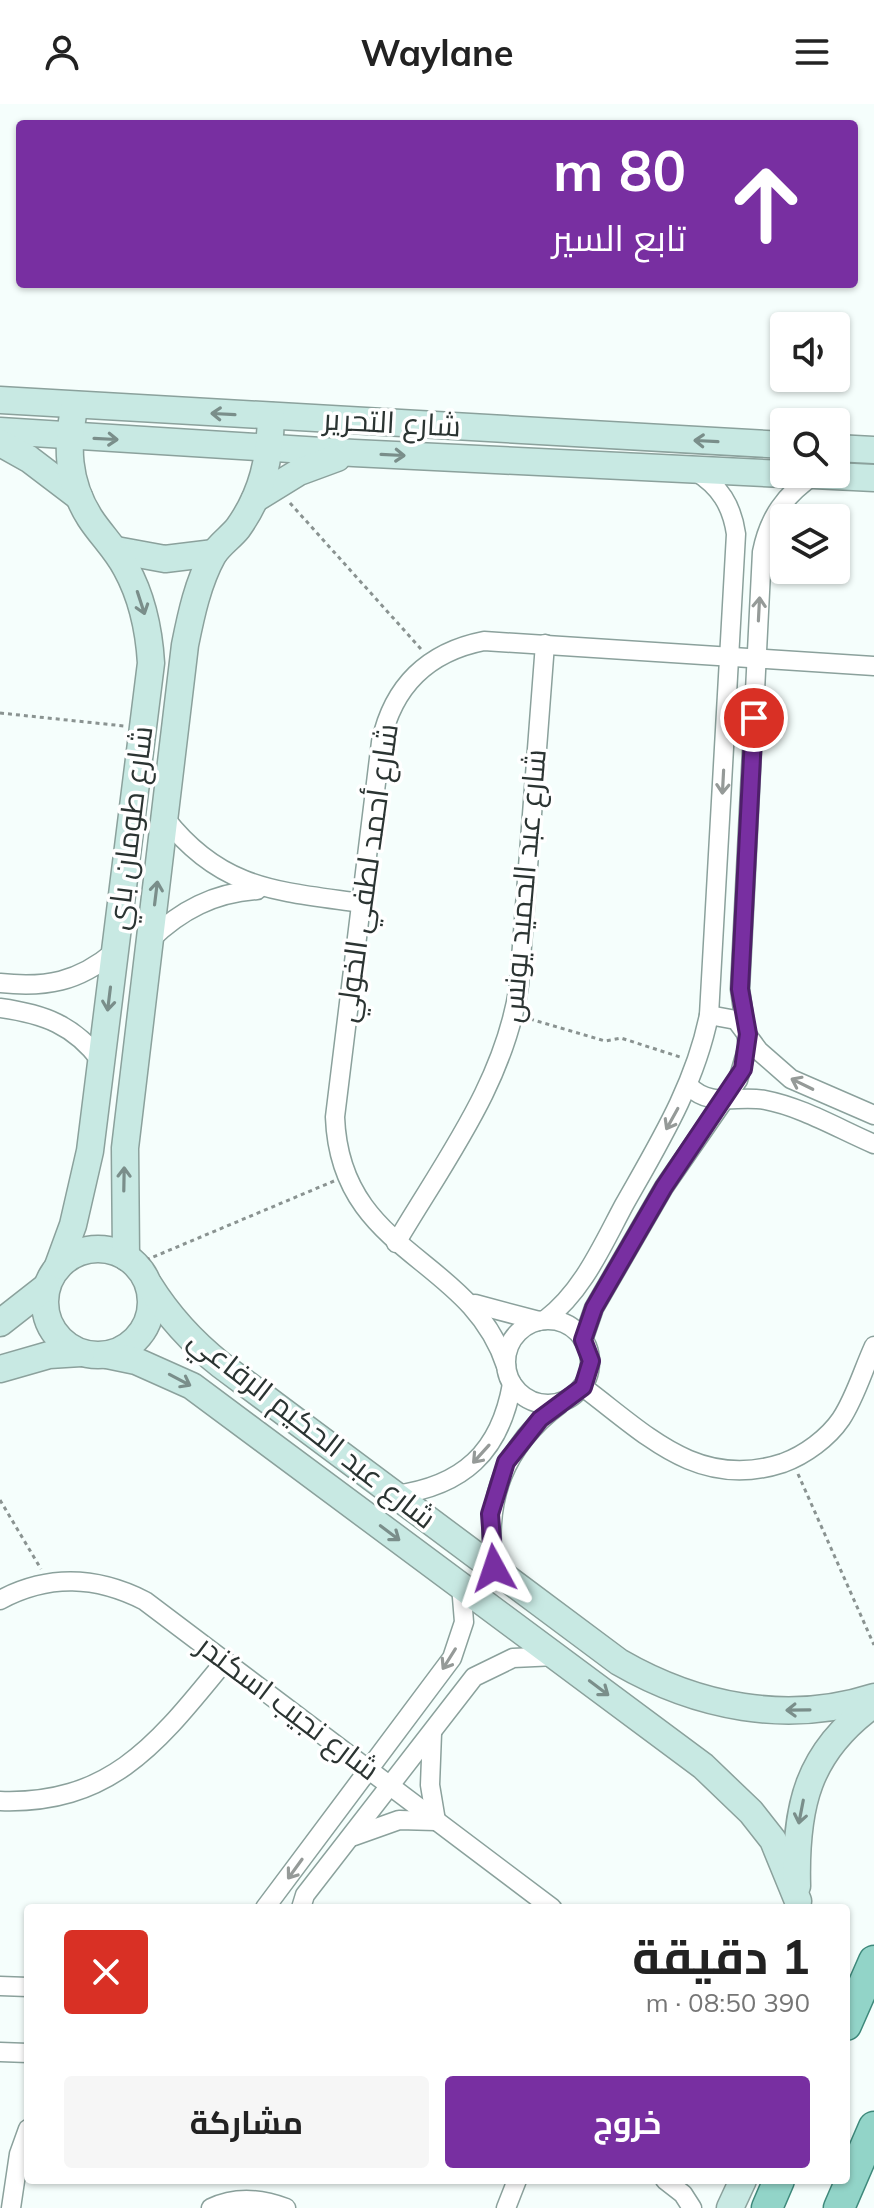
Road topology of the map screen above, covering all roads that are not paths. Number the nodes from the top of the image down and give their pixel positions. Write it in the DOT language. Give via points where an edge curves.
graph roads {
  1 [pos="0,400"];
  2 [pos="75,405"];
  3 [pos="271,416"];
  4 [pos="0,431"];
  5 [pos="68,437"];
  6 [pos="0,443"];
  7 [pos="770,444"];
  8 [pos="270,448"];
  9 [pos="850,449"];
  10 [pos="874,450"];
  11 [pos="354,453"];
  12 [pos="693,469"];
  13 [pos="770,473"];
  14 [pos="850,477"];
  15 [pos="874,478"];
  16 [pos="798,488"];
  17 [pos="265,493"];
  18 [pos="79,497"];
  19 [pos="116,550"];
  20 [pos="214,553"];
  21 [pos="545,644"];
  22 [pos="730,656"];
  23 [pos="756,658"];
  24 [pos="874,666"];
  25 [pos="165,818"];
  26 [pos="264,889"];
  27 [pos="361,903"];
  28 [pos="150,940"];
  29 [pos="114,952"];
  30 [pos="0,983"];
  31 [pos="0,1008"];
  32 [pos="709,1015"];
  33 [pos="748,1034"];
  34 [pos="101,1061"];
  35 [pos="689,1086"];
  36 [pos="724,1099"];
  37 [pos="874,1115"];
  38 [pos="874,1144"];
  39 [pos="396,1243"];
  40 [pos="137,1269"];
  41 [pos="52,1276"];
  42 [pos="469,1302"];
  43 [pos="543,1321"];
  44 [pos="0,1323"];
  45 [pos="583,1340"];
  46 [pos="874,1346"];
  47 [pos="94,1354"];
  48 [pos="0,1369"];
  49 [pos="509,1375"];
  50 [pos="583,1387"];
  51 [pos="561,1403"];
  52 [pos="395,1495"];
  53 [pos="494,1568"];
  54 [pos="461,1585"];
  55 [pos="0,1600"];
  56 [pos="556,1656"];
  57 [pos="225,1661"];
  58 [pos="874,1697"];
  59 [pos="874,1704"];
  60 [pos="433,1730"];
  61 [pos="368,1770"];
  62 [pos="390,1786"];
  63 [pos="0,1801"];
  64 [pos="436,1821"];
  65 [pos="347,1841"];
  66 [pos="268,1904"];
  67 [pos="302,1904"];
  68 [pos="547,1904"];
  69 [pos="798,1904"];
  70 [pos="874,1961"];
  71 [pos="0,1986"];
  72 [pos="24,1987"];
  73 [pos="850,2016"];
  74 [pos="0,2052"];
  75 [pos="24,2053"];
  76 [pos="874,2127"];
  77 [pos="24,2140"];
  78 [pos="865,2171"];
  79 [pos="670,2184"];
  80 [pos="741,2184"];
  81 [pos="777,2184"];
  82 [pos="11,2208"];
  83 [pos="211,2208"];
  84 [pos="286,2208"];
  85 [pos="692,2208"];
  86 [pos="730,2208"];
  87 [pos="767,2208"];
  88 [pos="839,2208"];
  1 -- 2 [label="street, شارع التحرير"];
  3 -- 2 [label="street, شارع التحرير, one-way"];
  2 -- 5 [label="street, شارع طومان باي"];
  7 -- 3 [label="street, شارع التحرير, one-way"];
  3 -- 8 [label="street, شارع طومان باي"];
  4 -- 5 [label="street, شارع التحرير"];
  5 -- 8 [label="street, شارع التحرير, one-way"];
  5 -- 18 [label="street, شارع طومان باي"];
  6 -- 18 [label="street"];
  8 -- 11 [label="street, شارع التحرير"];
  8 -- 17 [label="street, شارع طومان باي"];
  9 -- 10 [label="street"];
  11 -- 12 [label="street, شارع التحرير, one-way"];
  11 -- 17 [label="street" via="299,472"];
  12 -- 13 [label="street, شارع التحرير"];
  12 -- 22 [label="street" via="719,490 734,518"];
  14 -- 15 [label="street"];
  23 -- 16 [label="street, one-way" via="766,533 784,499"];
  17 -- 20 [label="street, شارع طومان باي"];
  18 -- 19 [label="street, شارع طومان باي"];
  19 -- 20 [label="street" via="165,559"];
  19 -- 29 [label="street, شارع طومان باي, one-way" via="138,593 151,663"];
  20 -- 25 [label="street, شارع طومان باي" via="185,645"];
  21 -- 22 [label="street, شارع أحمد لطفي الخولي"];
  21 -- 27 [label="street, شارع أحمد لطفي الخولي" via="484,641 448,651 403,688 385,722"];
  21 -- 39 [label="street, شارع عبد الحميد يونس" via="515,1015 490,1084"];
  22 -- 23 [label="street, شارع أحمد لطفي الخولي"];
  22 -- 32 [label="street, one-way"];
  23 -- 24 [label="street, شارع أحمد لطفي الخولي"];
  23 -- 33 [label="street" via="740,989"];
  25 -- 26 [label="street" via="218,870"];
  28 -- 25 [label="street, شارع طومان باي, one-way"];
  26 -- 27 [label="street"];
  26 -- 28 [label="street" via="238,891 190,908"];
  27 -- 39 [label="street, شارع أحمد لطفي الخولي" via="336,1142 345,1176 363,1209"];
  40 -- 28 [label="street, شارع طومان باي, one-way" via="125,1148"];
  29 -- 30 [label="street" via="76,978 53,985"];
  29 -- 34 [label="street, شارع طومان باي, one-way"];
  31 -- 34 [label="street" via="52,1018 71,1029"];
  32 -- 33 [label="street" via="728,1016"];
  32 -- 35 [label="street"];
  33 -- 36 [label="street" via="743,1069"];
  37 -- 33 [label="street, one-way" via="791,1079 774,1067"];
  34 -- 41 [label="street, شارع طومان باي" via="83,1188"];
  35 -- 36 [label="street" via="704,1098"];
  35 -- 43 [label="street, one-way" via="575,1292"];
  36 -- 38 [label="street" via="783,1105"];
  36 -- 45 [label="street" via="648,1213 594,1308"];
  39 -- 42 [label="street, شارع أحمد لطفي الخولي"];
  40 -- 41 [label="street" via="91,1249"];
  40 -- 47 [label="street" via="151,1311 140,1335 119,1351"];
  40 -- 52 [label="street, شارع عبد الحكيم الرفاعي" via="193,1343"];
  41 -- 44 [label="street"];
  41 -- 47 [label="street" via="45,1314 50,1327 58,1338"];
  42 -- 43 [label="street, شارع أحمد لطفي الخولي"];
  42 -- 49 [label="street, شارع أحمد لطفي الخولي" via="486,1320"];
  43 -- 45 [label="street" via="571,1327"];
  43 -- 49 [label="street" via="515,1337 508,1351"];
  45 -- 50 [label="street" via="591,1361"];
  46 -- 50 [label="street" via="841,1418 818,1443 791,1460 745,1471 700,1466 675,1455"];
  47 -- 48 [label="street" via="49,1355"];
  47 -- 54 [label="street, شارع عبد الحكيم الرفاعي, one-way" via="136,1361 192,1386"];
  49 -- 51 [label="street" via="525,1397"];
  49 -- 52 [label="street, one-way" via="498,1432 466,1470 444,1483"];
  50 -- 51 [label="street"];
  51 -- 53 [label="street" via="521,1439 496,1487 490,1514"];
  52 -- 53 [label="street, شارع عبد الحكيم الرفاعي"];
  58 -- 53 [label="street, شارع عبد الحكيم الرفاعي, one-way" via="806,1711 701,1699 619,1662"];
  54 -- 56 [label="street, شارع عبد الحكيم الرفاعي"];
  54 -- 61 [label="street, one-way" via="464,1622 452,1658"];
  55 -- 57 [label="street, شارع نجيب اسكندر" via="48,1582 86,1581 123,1589"];
  56 -- 60 [label="street" via="513,1658 492,1666 474,1677"];
  56 -- 69 [label="street, شارع عبد الحكيم الرفاعي, one-way" via="728,1788 773,1840"];
  57 -- 61 [label="street, شارع نجيب اسكندر"];
  57 -- 63 [label="street" via="165,1734 115,1775 55,1798"];
  59 -- 69 [label="street, one-way" via="829,1744 812,1775 800,1808"];
  60 -- 62 [label="street"];
  60 -- 64 [label="street" via="430,1767"];
  61 -- 62 [label="street, شارع نجيب اسكندر"];
  61 -- 66 [label="street, one-way"];
  62 -- 64 [label="street, شارع نجيب اسكندر"];
  62 -- 65 [label="street"];
  64 -- 65 [label="street" via="390,1822"];
  64 -- 68 [label="street, شارع نجيب اسكندر"];
  65 -- 67 [label="street"];
  70 -- 73 [label="main road"];
  71 -- 72 [label="street"];
  74 -- 75 [label="street"];
  76 -- 78 [label="main road"];
  77 -- 82 [label="street"];
  78 -- 88 [label="main road"];
  79 -- 85 [label="street"];
  80 -- 86 [label="street"];
  81 -- 87 [label="main road"];
  83 -- 84 [label="street" via="227,2200 249,2199"];
}
